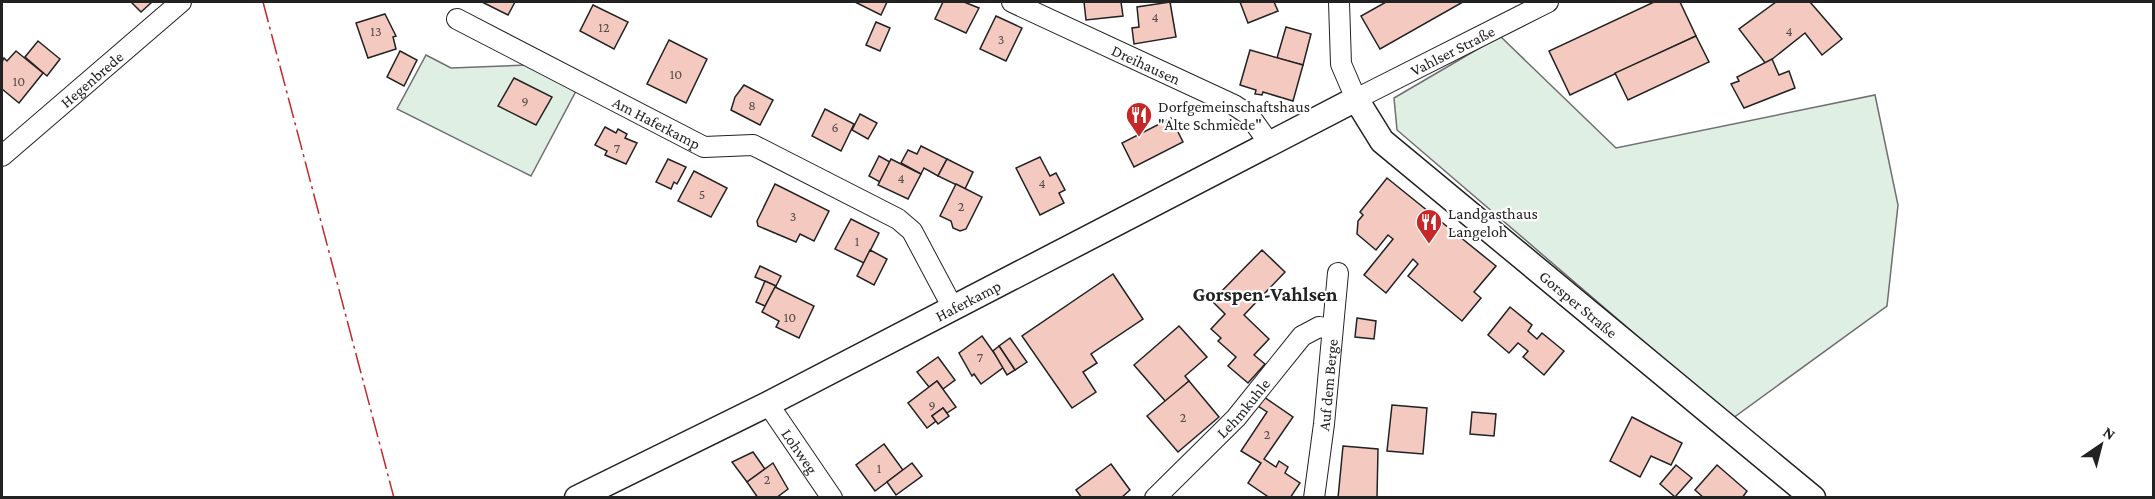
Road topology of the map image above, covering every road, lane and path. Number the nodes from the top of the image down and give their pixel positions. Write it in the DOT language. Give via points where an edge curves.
graph roads {
  1 [pos="181,2"];
  2 [pos="1012,2"];
  3 [pos="1339,2"];
  4 [pos="1548,2"];
  5 [pos="457,19"];
  6 [pos="1356,99"];
  7 [pos="1269,143"];
  8 [pos="2,156"];
  9 [pos="1338,273"];
  10 [pos="952,308"];
  11 [pos="1332,329"];
  12 [pos="768,404"];
  13 [pos="577,498"];
  14 [pos="832,498"];
  15 [pos="1155,498"];
  16 [pos="1314,498"];
  17 [pos="1813,498"];
  1 -- 8 [label="street, Hegenbrede"];
  2 -- 7 [label="street, Dreihausen" via="1234,105 1249,115"];
  3 -- 6 [label="street" via="1341,64"];
  4 -- 6 [label="street, Vahlser Straße"];
  5 -- 10 [label="street, Am Haferkamp" via="704,147 753,145 898,219 912,231"];
  6 -- 7 [label="street, Haferkamp"];
  6 -- 17 [label="street, Gorsper Straße" via="1382,141"];
  7 -- 10 [label="street, Haferkamp"];
  9 -- 11 [label="street, Auf dem Berge"];
  10 -- 12 [label="street, Haferkamp"];
  11 -- 15 [label="street, Lehmkuhle" via="1319,327 1302,336 1236,418"];
  11 -- 16 [label="street, Auf dem Berge"];
  12 -- 13 [label="street, Haferkamp"];
  12 -- 14 [label="street, Lohweg"];
}
